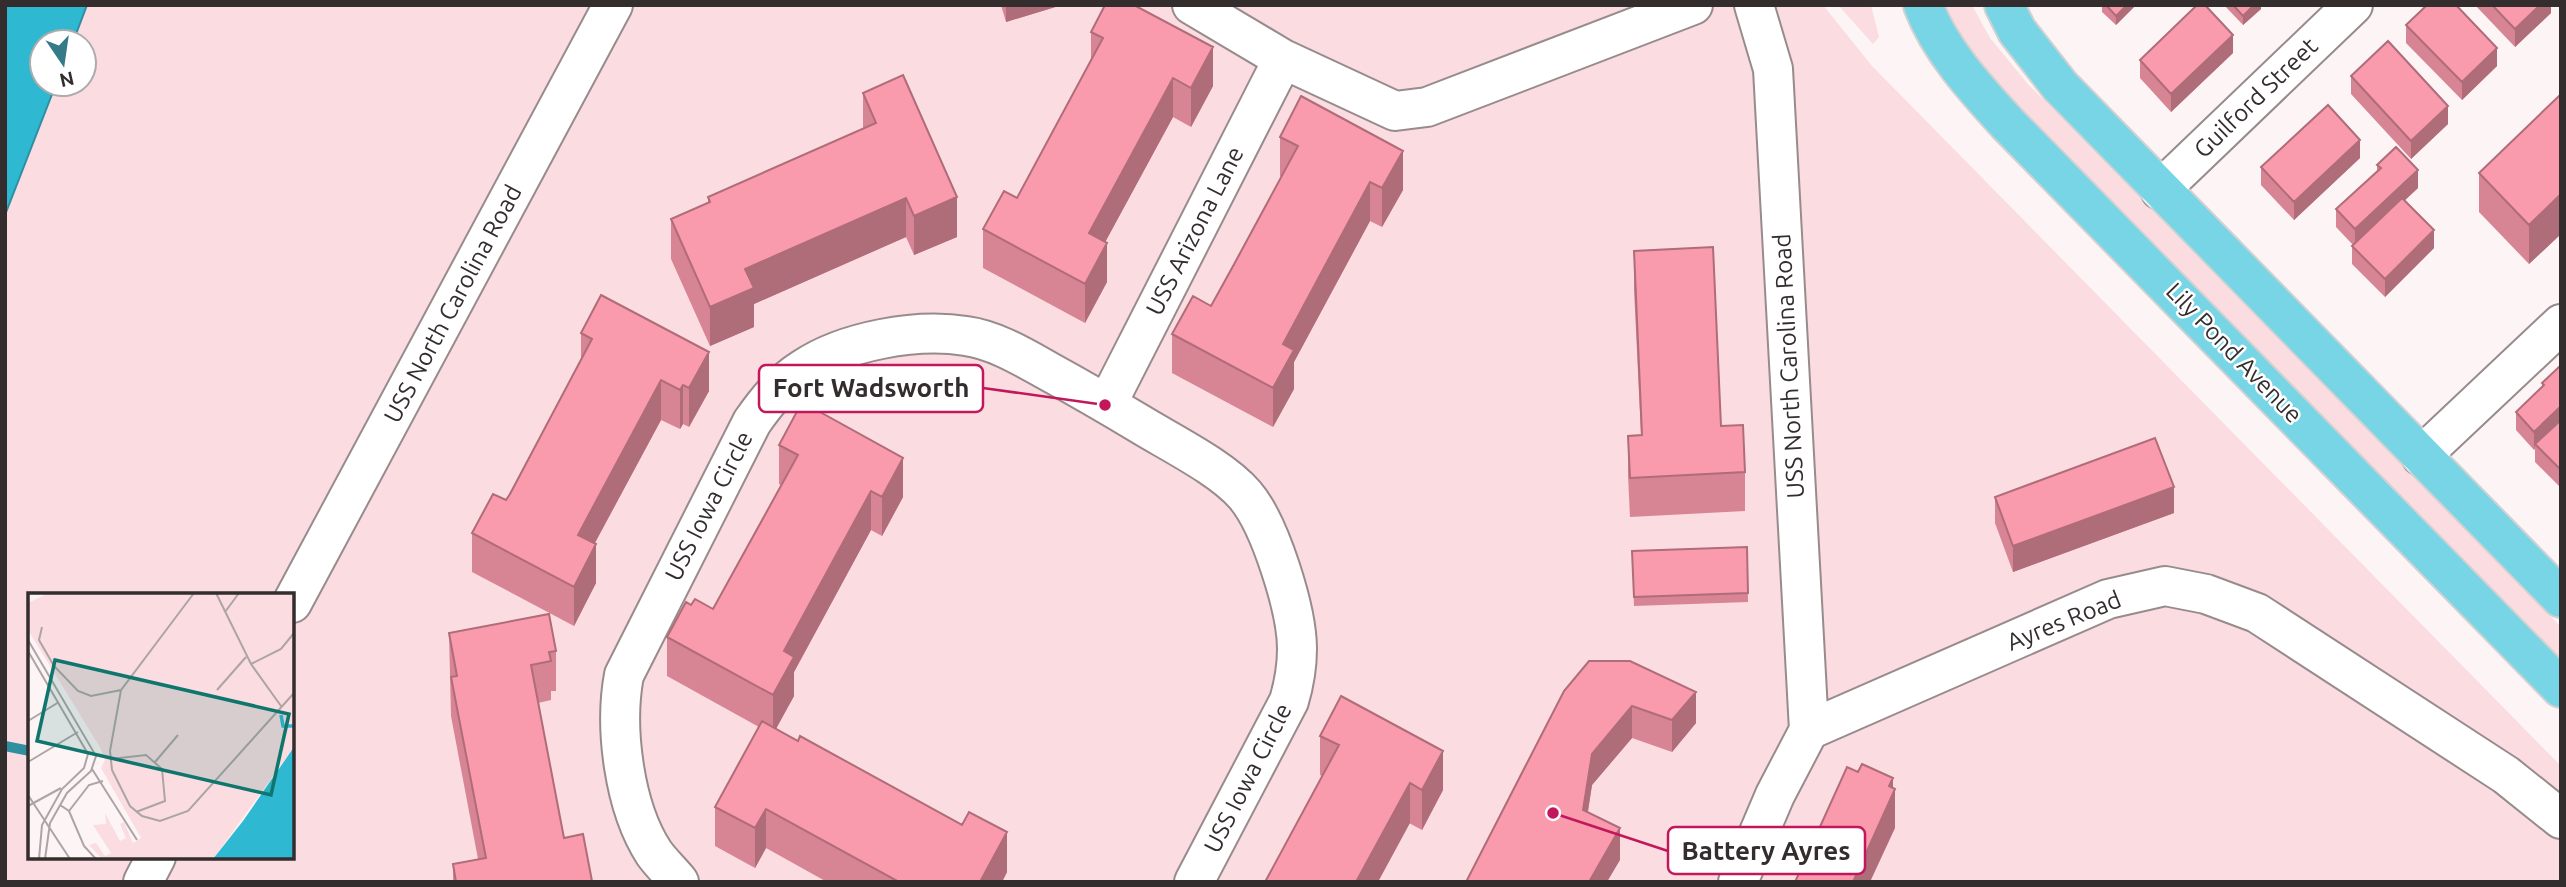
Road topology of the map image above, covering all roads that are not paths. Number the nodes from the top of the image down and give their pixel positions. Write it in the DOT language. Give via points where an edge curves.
graph roads {
  1 [pos="613,5"];
  2 [pos="1192,5"];
  3 [pos="1693,5"];
  4 [pos="1754,5"];
  5 [pos="1923,5"];
  6 [pos="2004,5"];
  7 [pos="2353,5"];
  8 [pos="1283,59"];
  9 [pos="2160,190"];
  10 [pos="2561,324"];
  11 [pos="1107,404"];
  12 [pos="2421,456"];
  13 [pos="2561,598"];
  14 [pos="294,599"];
  15 [pos="2561,688"];
  16 [pos="1808,730"];
  17 [pos="2561,819"];
  18 [pos="155,859"];
  19 [pos="143,882"];
  20 [pos="679,882"];
  21 [pos="1194,882"];
  22 [pos="1738,882"];
  1 -- 14 [label="street, USS North Carolina Road"];
  2 -- 8 [label="street"];
  3 -- 8 [label="street" via="1427,107 1395,111"];
  4 -- 16 [label="street, USS North Carolina Road" via="1773,69"];
  5 -- 15 [label="main road, Lily Pond Avenue" via="1958,65 1999,115"];
  6 -- 9 [label="main road" via="2046,69"];
  7 -- 9 [label="street, Guilford Street"];
  8 -- 11 [label="street, USS Arizona Lane"];
  9 -- 12 [label="main road"];
  10 -- 12 [label="street"];
  11 -- 20 [label="street, USS Iowa Circle" via="999,346 967,336 921,334 874,341 828,356 803,368 767,400 624,675 619,720 635,810 654,853"];
  11 -- 21 [label="street, USS Iowa Circle" via="1224,475 1245,494 1269,536 1294,624 1296,671 1289,701"];
  12 -- 13 [label="main road"];
  16 -- 17 [label="street, Ayres Road" via="2108,599 2165,586 2206,594 2257,613 2506,775"];
  16 -- 22 [label="street"];
  18 -- 19 [label="street"];
}
